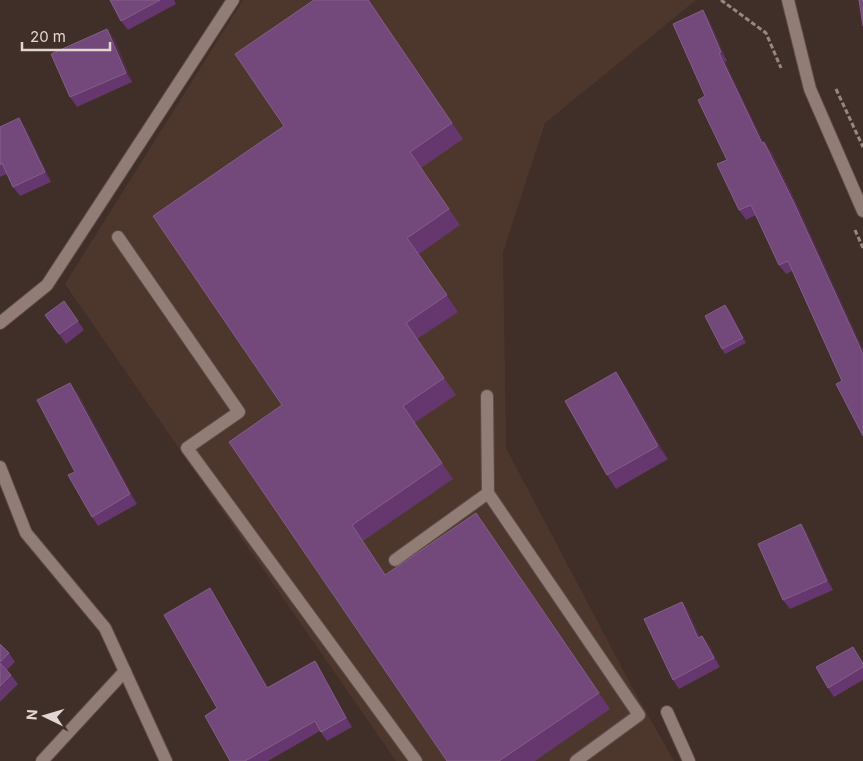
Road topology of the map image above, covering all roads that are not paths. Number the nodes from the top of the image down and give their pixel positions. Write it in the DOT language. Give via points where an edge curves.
graph roads {
  1 [pos="233,0"];
  2 [pos="788,0"];
  3 [pos="863,210"];
  4 [pos="118,237"];
  5 [pos="0,323"];
  6 [pos="487,396"];
  7 [pos="0,467"];
  8 [pos="488,494"];
  9 [pos="395,560"];
  10 [pos="125,672"];
  11 [pos="667,712"];
  12 [pos="42,761"];
  13 [pos="166,761"];
  14 [pos="416,761"];
  15 [pos="576,761"];
  16 [pos="688,761"];
  1 -- 5 [label="street" via="47,285"];
  2 -- 3 [label="street" via="810,89"];
  4 -- 14 [label="street" via="239,412 188,448"];
  6 -- 8 [label="street"];
  7 -- 10 [label="street" via="26,533 105,628"];
  8 -- 9 [label="street"];
  8 -- 15 [label="street" via="639,716"];
  10 -- 12 [label="street"];
  10 -- 13 [label="street"];
  11 -- 16 [label="street"];
}
